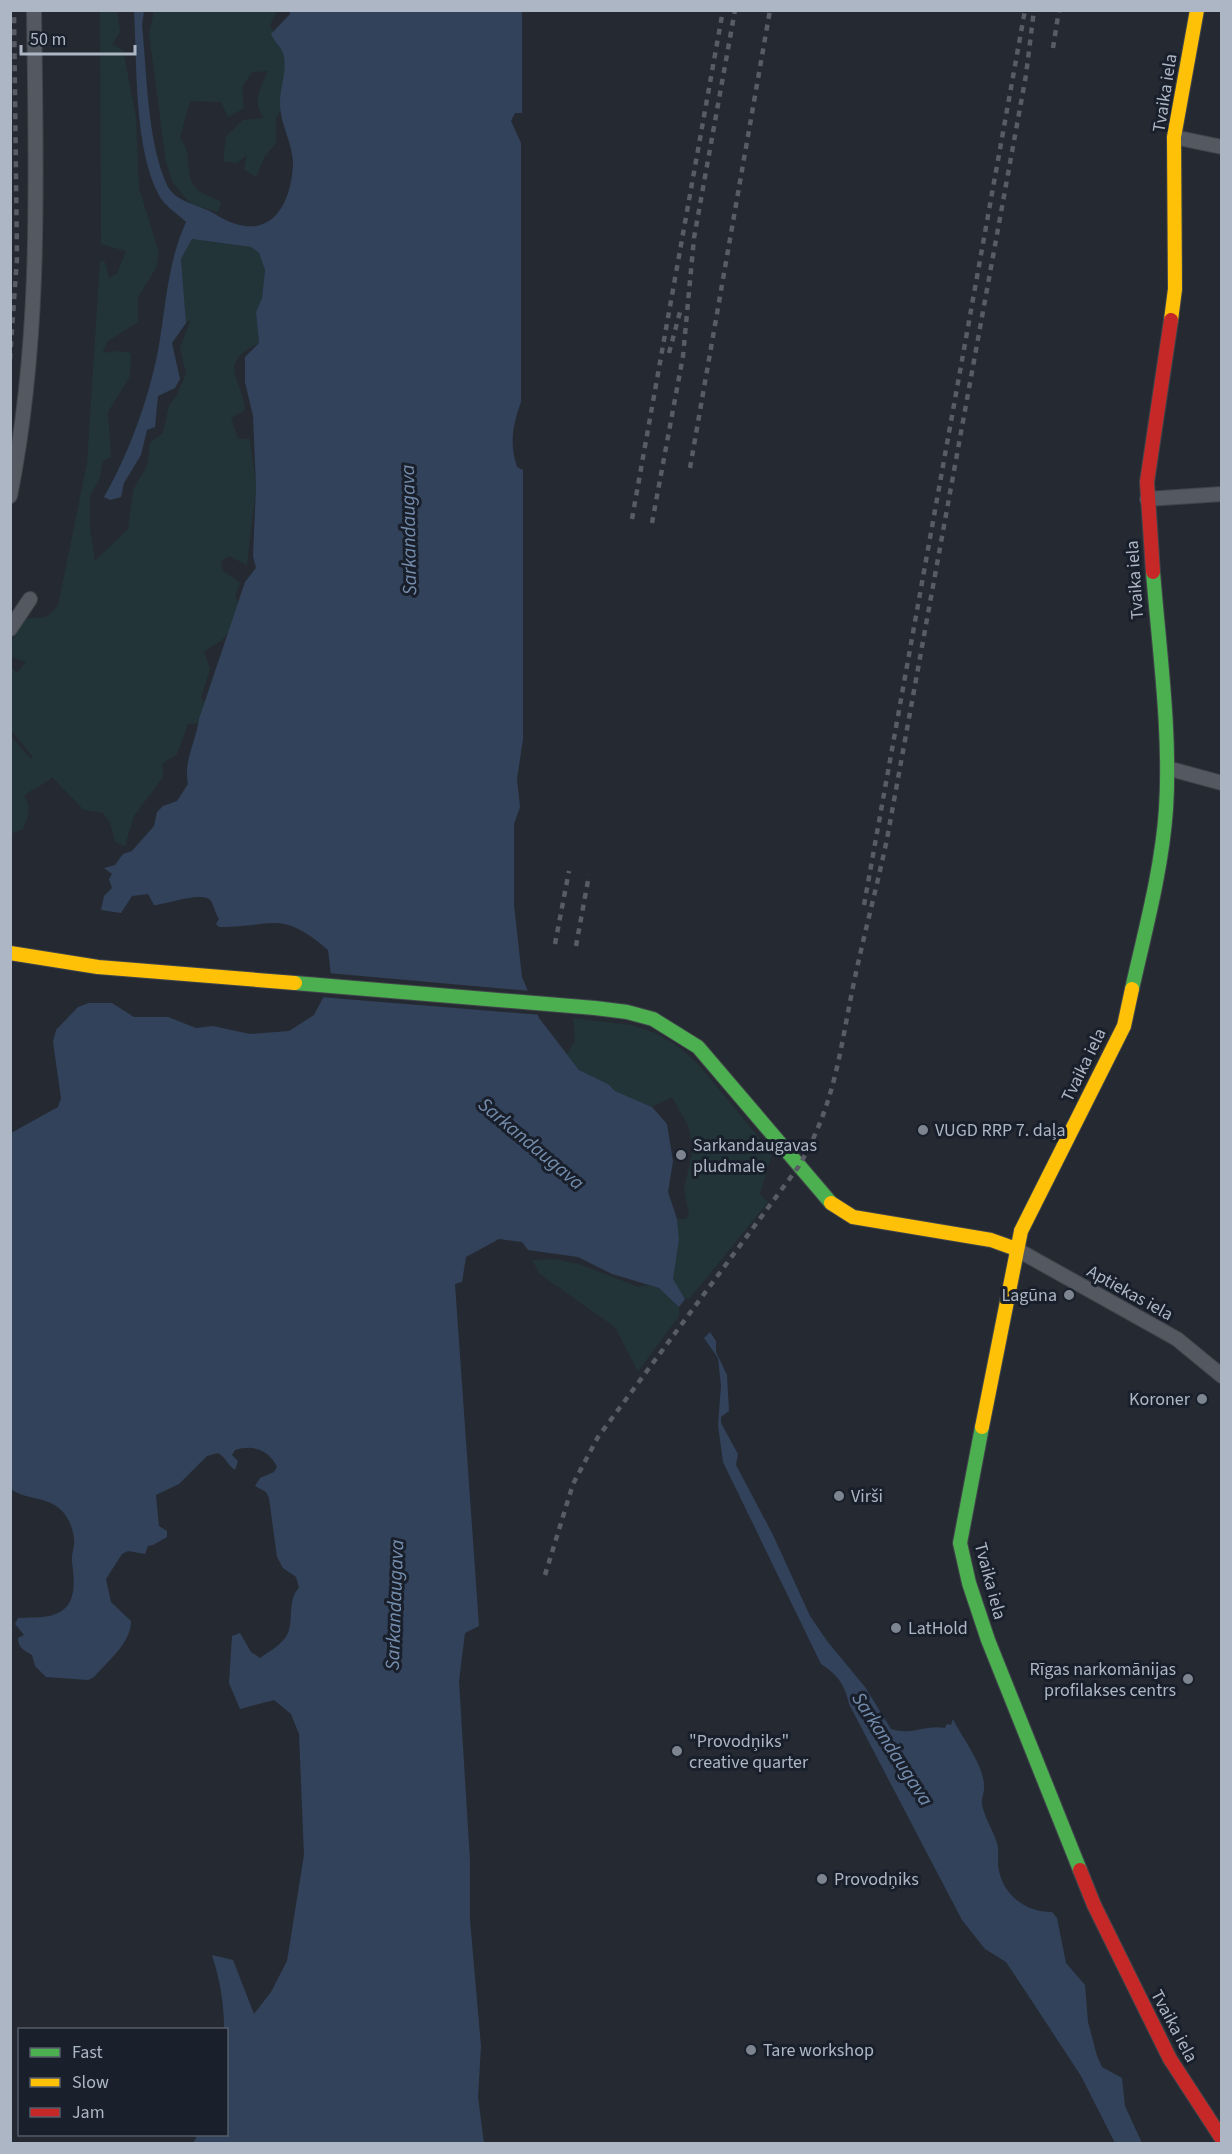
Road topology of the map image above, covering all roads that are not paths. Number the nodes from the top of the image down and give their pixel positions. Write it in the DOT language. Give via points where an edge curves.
graph roads {
  1 [pos="34,10"];
  2 [pos="1197,10"];
  3 [pos="1174,137"];
  4 [pos="1221,147"];
  5 [pos="1221,494"];
  6 [pos="10,496"];
  7 [pos="1147,499"];
  8 [pos="30,599"];
  9 [pos="10,629"];
  10 [pos="1167,768"];
  11 [pos="1221,783"];
  12 [pos="10,953"];
  13 [pos="1016,1249"];
  14 [pos="1221,1374"];
  15 [pos="1221,2139"];
  1 -- 6 [label="street" via="33,314 24,416"];
  2 -- 3 [label="main road, Tvaika iela"];
  3 -- 4 [label="street"];
  3 -- 7 [label="main road, Tvaika iela" via="1176,289"];
  5 -- 7 [label="street"];
  7 -- 10 [label="main road, Tvaika iela"];
  8 -- 9 [label="street"];
  10 -- 11 [label="street"];
  10 -- 13 [label="main road, Tvaika iela" via="1166,811 1152,897 1124,1026 1021,1231"];
  12 -- 13 [label="main road" via="98,967 575,1006 649,1016 685,1037 710,1060 820,1192 842,1212 871,1221 991,1240"];
  13 -- 14 [label="street, Aptiekas iela" via="1177,1339"];
  13 -- 15 [label="main road, Tvaika iela" via="963,1525 962,1557 1010,1699 1094,1905 1170,2060"];
}
